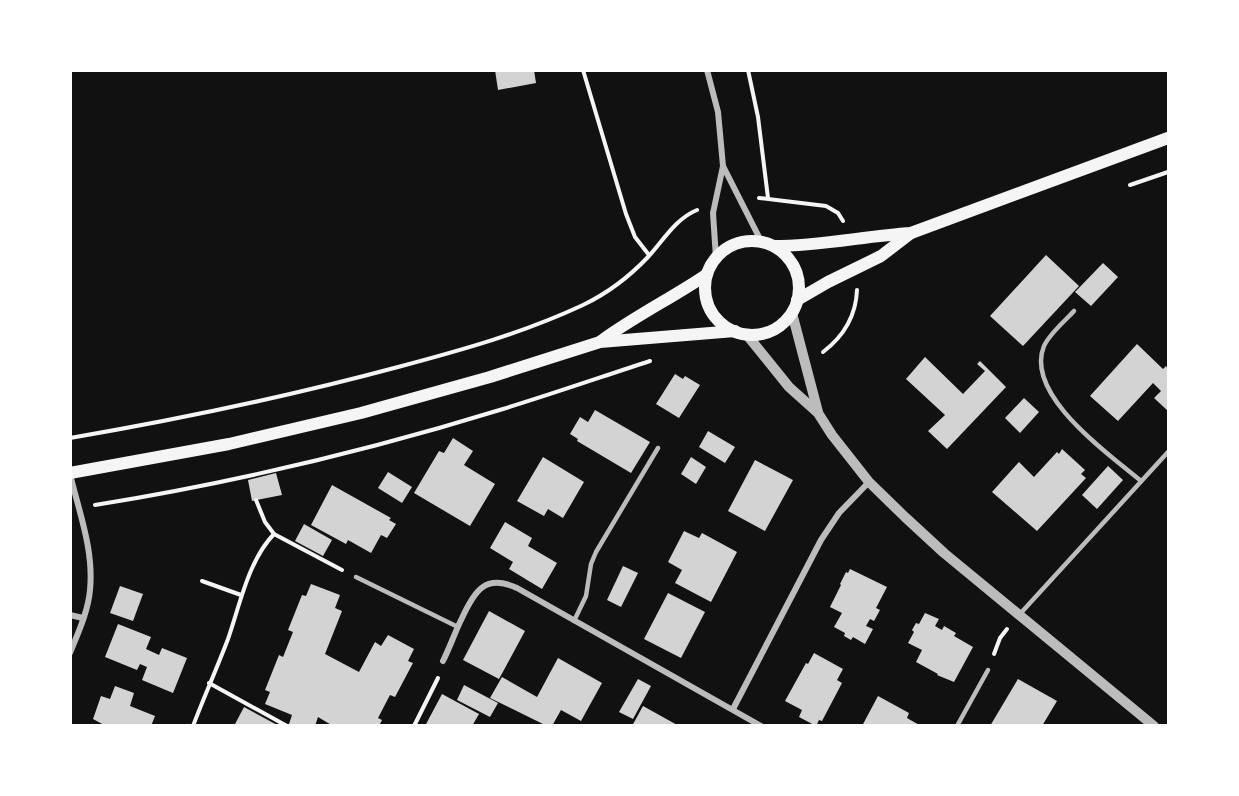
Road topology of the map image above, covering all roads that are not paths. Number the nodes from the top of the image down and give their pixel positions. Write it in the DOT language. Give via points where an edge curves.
graph roads {
  1 [pos="707,70"];
  2 [pos="1168,138"];
  3 [pos="723,166"];
  4 [pos="911,233"];
  5 [pos="761,241"];
  6 [pos="774,246"];
  7 [pos="716,258"];
  8 [pos="706,275"];
  9 [pos="797,300"];
  10 [pos="1074,310"];
  11 [pos="792,313"];
  12 [pos="735,332"];
  13 [pos="747,335"];
  14 [pos="600,342"];
  15 [pos="818,413"];
  16 [pos="658,448"];
  17 [pos="1168,452"];
  18 [pos="70,474"];
  19 [pos="1141,481"];
  20 [pos="869,482"];
  21 [pos="356,577"];
  22 [pos="70,615"];
  23 [pos="1018,615"];
  24 [pos="83,618"];
  25 [pos="574,621"];
  26 [pos="458,627"];
  27 [pos="70,653"];
  28 [pos="443,661"];
  29 [pos="988,669"];
  30 [pos="733,710"];
  31 [pos="761,726"];
  32 [pos="957,726"];
  33 [pos="1155,726"];
  1 -- 3 [label="street" via="718,112"];
  2 -- 4 [label="main road"];
  3 -- 5 [label="street"];
  3 -- 7 [label="street" via="713,213"];
  4 -- 6 [label="main road"];
  4 -- 9 [label="main road" via="881,256"];
  5 -- 6 [label="main road"];
  5 -- 7 [label="main road" via="731,245"];
  6 -- 9 [label="main road" via="792,264 799,288"];
  7 -- 8 [label="main road"];
  8 -- 12 [label="main road" via="710,308 724,326"];
  8 -- 14 [label="main road" via="630,319"];
  9 -- 11 [label="main road"];
  10 -- 19 [label="lane" via="1044,348 1041,365 1051,394 1071,421"];
  11 -- 13 [label="main road" via="773,330"];
  11 -- 15 [label="street"];
  12 -- 13 [label="main road"];
  12 -- 14 [label="main road"];
  13 -- 15 [label="street" via="789,387"];
  14 -- 18 [label="main road" via="351,415 229,444"];
  15 -- 20 [label="street"];
  16 -- 25 [label="lane" via="596,552 586,596"];
  17 -- 19 [label="lane"];
  18 -- 24 [label="street" via="89,550 90,591"];
  19 -- 23 [label="lane"];
  20 -- 23 [label="street" via="944,554"];
  20 -- 30 [label="street" via="839,513 821,540"];
  21 -- 26 [label="lane"];
  22 -- 24 [label="street"];
  23 -- 33 [label="street"];
  24 -- 27 [label="street"];
  25 -- 26 [label="street" via="509,584 494,582 476,592"];
  25 -- 30 [label="street"];
  26 -- 28 [label="street"];
  29 -- 32 [label="lane"];
  30 -- 31 [label="street"];
}
